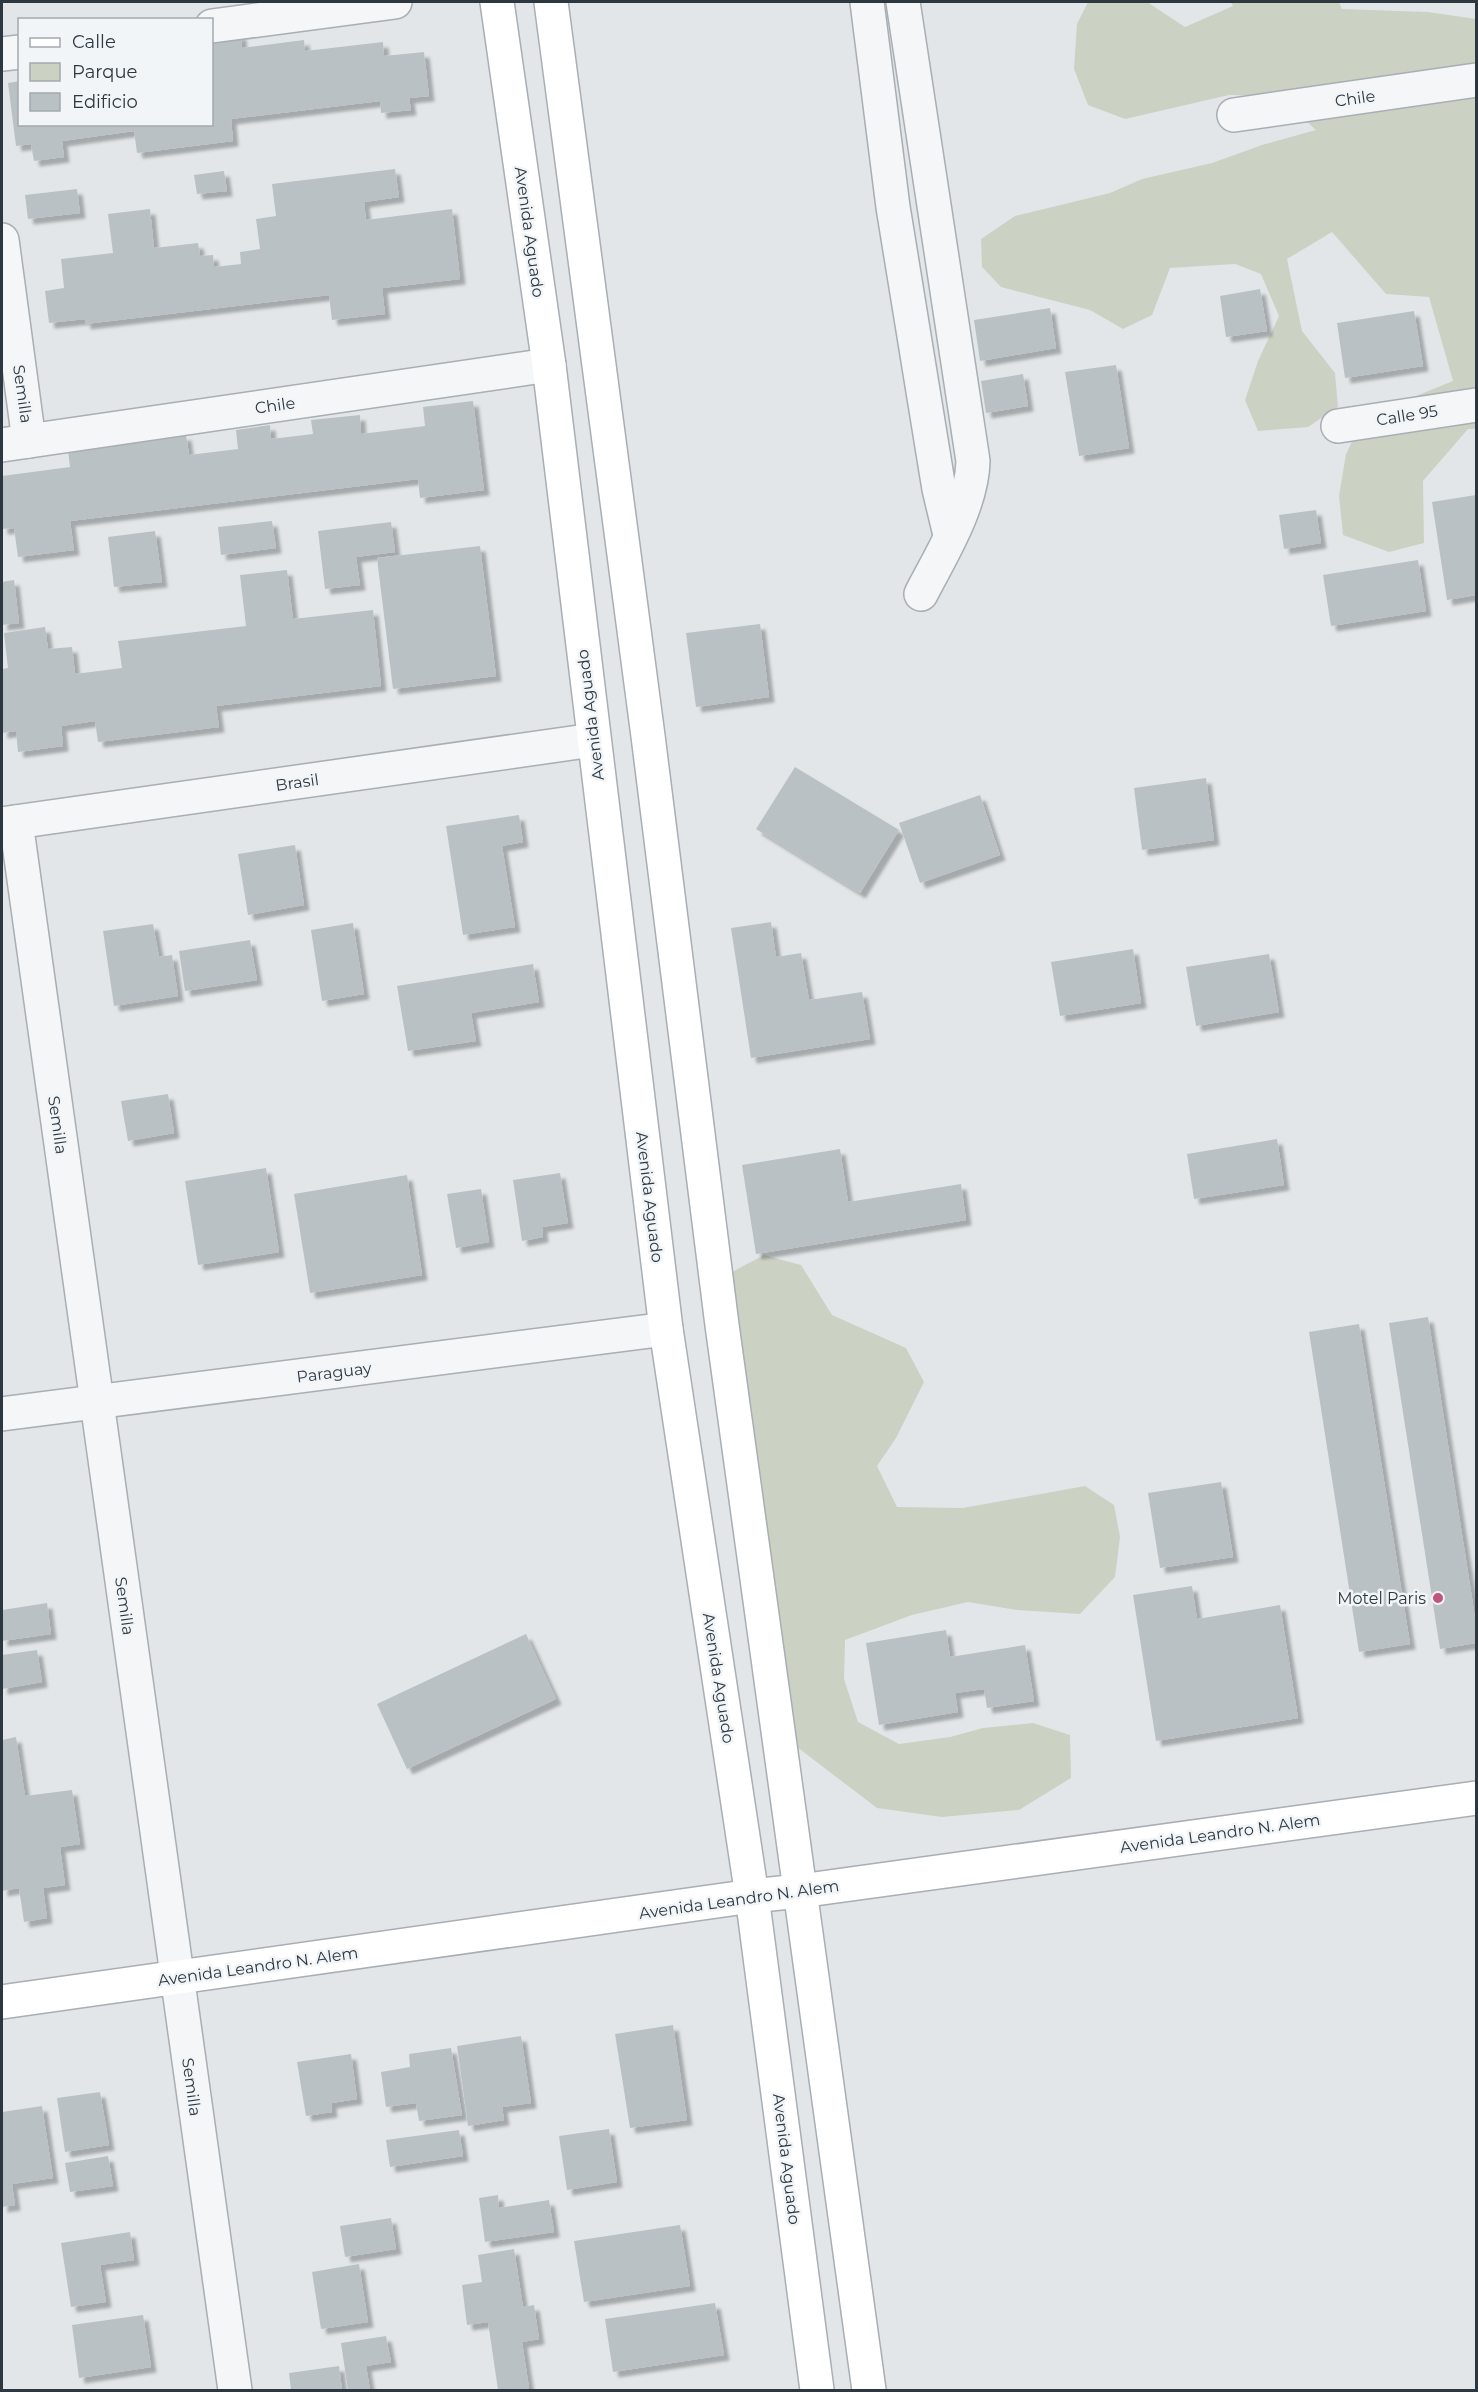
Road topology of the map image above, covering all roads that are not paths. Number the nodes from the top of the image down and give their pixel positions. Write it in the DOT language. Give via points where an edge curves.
graph roads {
  1 [pos="394,2"];
  2 [pos="497,2"];
  3 [pos="551,2"];
  4 [pos="867,2"];
  5 [pos="903,2"];
  6 [pos="213,26"];
  7 [pos="18,52"];
  8 [pos="2,54"];
  9 [pos="1476,80"];
  10 [pos="1234,115"];
  11 [pos="2,240"];
  12 [pos="549,365"];
  13 [pos="1476,405"];
  14 [pos="1338,426"];
  15 [pos="15,443"];
  16 [pos="950,535"];
  17 [pos="921,594"];
  18 [pos="593,740"];
  19 [pos="9,823"];
  20 [pos="666,1329"];
  21 [pos="97,1403"];
  22 [pos="2,1414"];
  23 [pos="1476,1798"];
  24 [pos="800,1891"];
  25 [pos="752,1896"];
  26 [pos="177,1978"];
  27 [pos="2,2002"];
  28 [pos="235,2391"];
  29 [pos="817,2391"];
  30 [pos="869,2391"];
  1 -- 6 [label="street"];
  2 -- 12 [label="main road, Avenida Aguado"];
  3 -- 24 [label="main road" via="722,1325"];
  4 -- 16 [label="street" via="893,207"];
  5 -- 16 [label="street" via="973,461 973,479"];
  7 -- 8 [label="street"];
  9 -- 10 [label="street, Chile"];
  11 -- 15 [label="street, Semilla"];
  12 -- 15 [label="street, Chile"];
  12 -- 18 [label="main road, Avenida Aguado"];
  13 -- 14 [label="street, Calle 95"];
  16 -- 17 [label="street"];
  18 -- 19 [label="street, Brasil"];
  18 -- 20 [label="main road, Avenida Aguado"];
  19 -- 21 [label="street, Semilla"];
  20 -- 21 [label="street, Paraguay"];
  20 -- 25 [label="main road, Avenida Aguado"];
  21 -- 22 [label="street, Paraguay"];
  21 -- 26 [label="street, Semilla"];
  23 -- 24 [label="main road, Avenida Leandro N. Alem"];
  24 -- 25 [label="main road, Avenida Leandro N. Alem"];
  24 -- 30 [label="main road"];
  25 -- 26 [label="main road, Avenida Leandro N. Alem"];
  25 -- 29 [label="main road, Avenida Aguado"];
  26 -- 27 [label="main road, Avenida Leandro N. Alem"];
  26 -- 28 [label="street, Semilla"];
}
